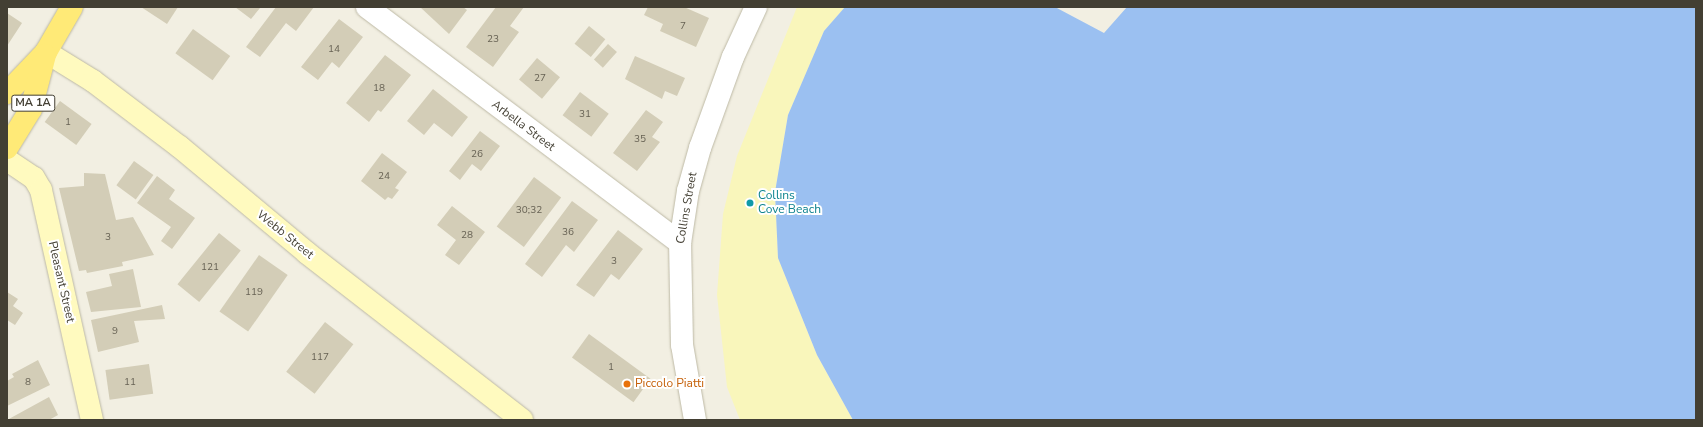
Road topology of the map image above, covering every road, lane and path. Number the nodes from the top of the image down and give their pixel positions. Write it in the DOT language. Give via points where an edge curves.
graph roads {
  1 [pos="72,7"];
  2 [pos="367,7"];
  3 [pos="756,7"];
  4 [pos="388,14"];
  5 [pos="46,52"];
  6 [pos="7,93"];
  7 [pos="7,148"];
  8 [pos="7,160"];
  9 [pos="680,243"];
  10 [pos="92,420"];
  11 [pos="522,420"];
  12 [pos="695,420"];
  1 -- 5 [label="highway, MA 1A"];
  2 -- 4 [label="street, Arbella Street"];
  3 -- 9 [label="street, Collins Street" via="733,57 700,148 688,192"];
  4 -- 9 [label="street, Arbella Street"];
  5 -- 6 [label="highway, MA 1A"];
  5 -- 7 [label="highway, MA 1A" via="31,109"];
  5 -- 11 [label="main road, Webb Street" via="150,123 307,253"];
  8 -- 10 [label="main road, Pleasant Street" via="34,178 41,190"];
  9 -- 12 [label="street, Collins Street" via="682,345"];
}
